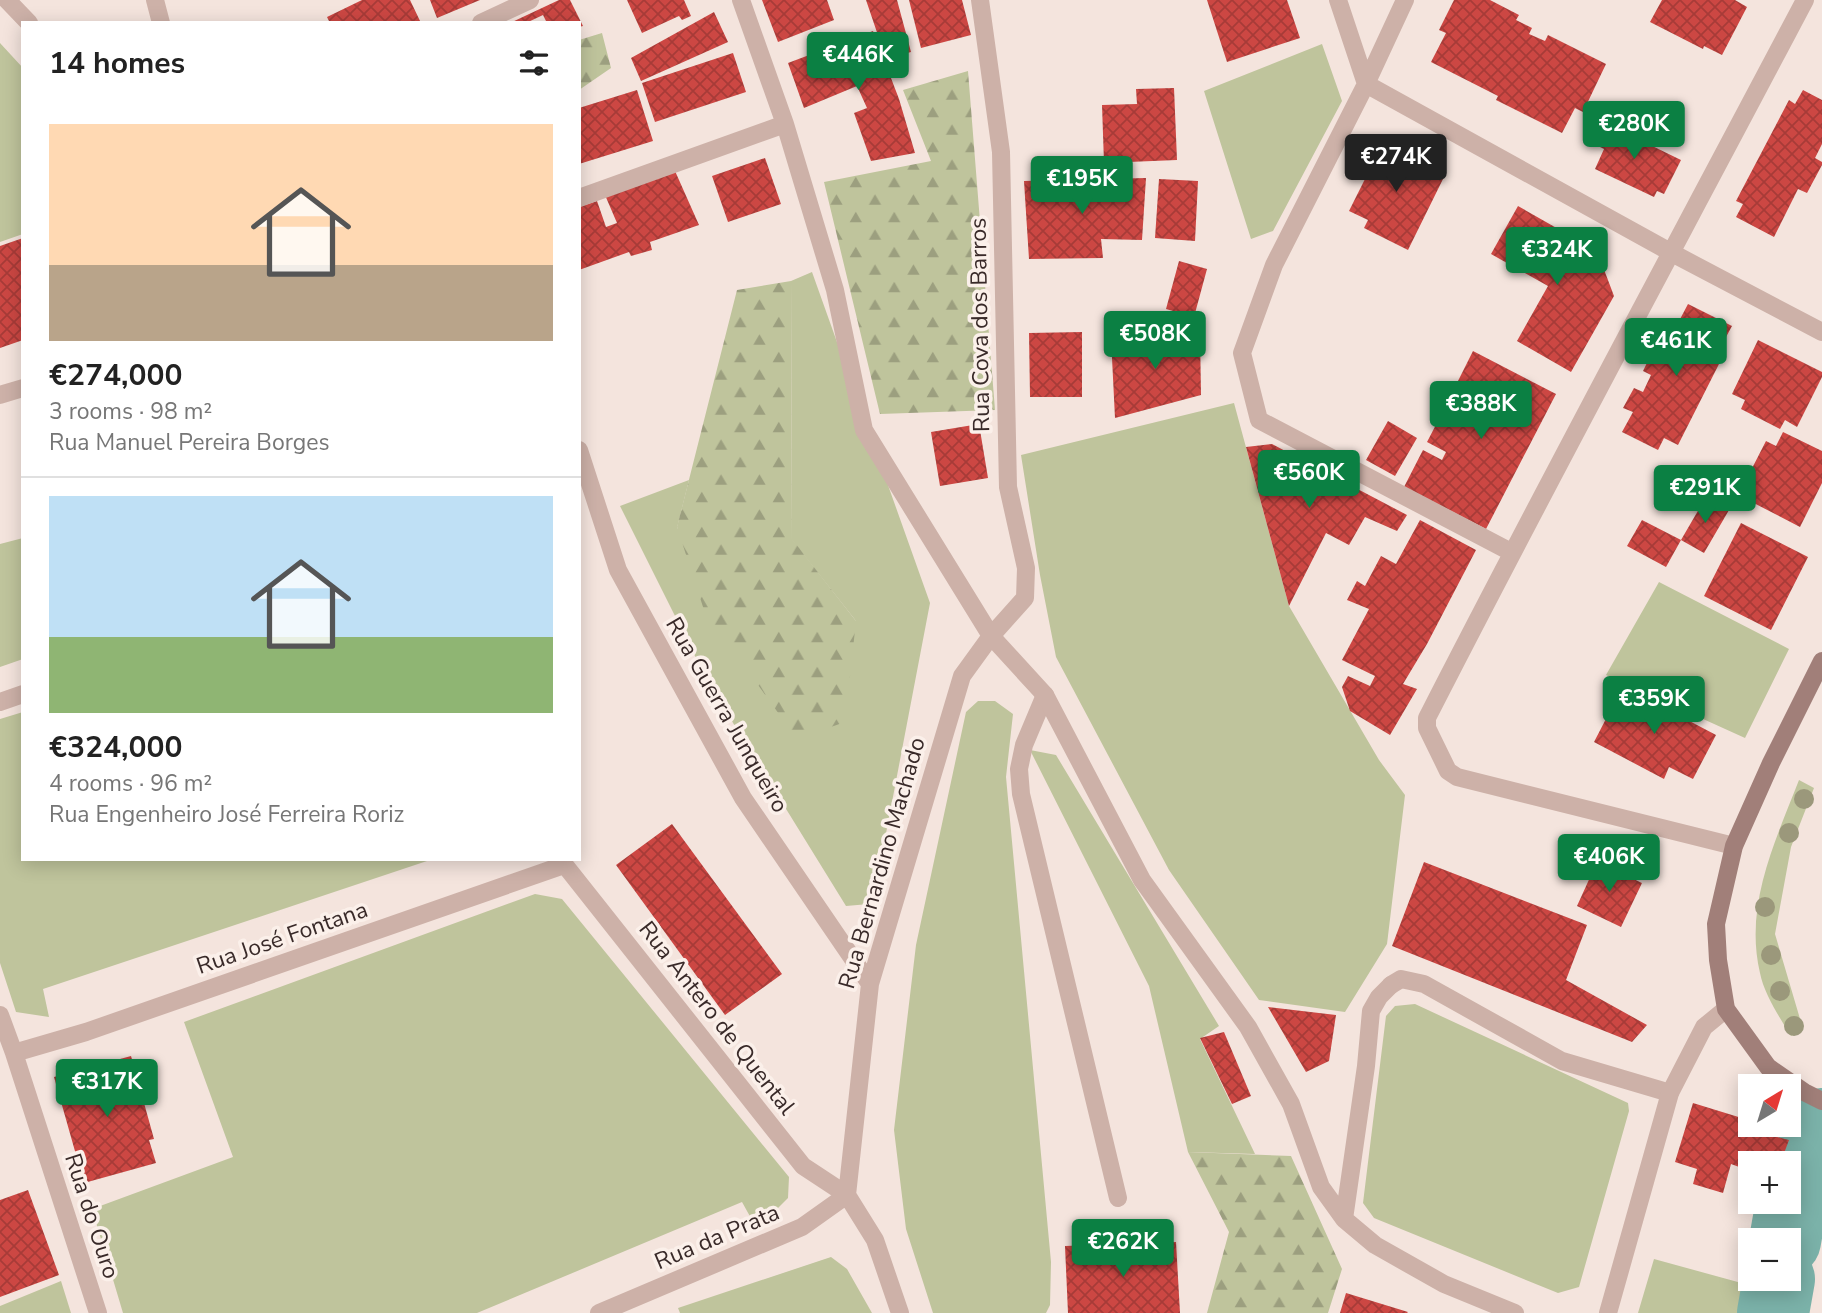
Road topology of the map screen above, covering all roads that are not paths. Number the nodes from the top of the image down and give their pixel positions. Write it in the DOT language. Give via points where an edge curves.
graph roads {
  1 [pos="7,0"];
  2 [pos="155,0"];
  3 [pos="530,0"];
  4 [pos="741,0"];
  5 [pos="980,0"];
  6 [pos="1338,0"];
  7 [pos="1405,0"];
  8 [pos="1805,0"];
  9 [pos="27,21"];
  10 [pos="160,21"];
  11 [pos="485,21"];
  12 [pos="1366,84"];
  13 [pos="785,124"];
  14 [pos="581,197"];
  15 [pos="1672,253"];
  16 [pos="1822,332"];
  17 [pos="21,389"];
  18 [pos="0,395"];
  19 [pos="581,456"];
  20 [pos="1511,552"];
  21 [pos="991,636"];
  22 [pos="1822,661"];
  23 [pos="21,695"];
  24 [pos="1045,695"];
  25 [pos="0,702"];
  26 [pos="1734,846"];
  27 [pos="562,862"];
  28 [pos="870,984"];
  29 [pos="1726,1009"];
  30 [pos="0,1015"];
  31 [pos="15,1053"];
  32 [pos="1670,1093"];
  33 [pos="1822,1101"];
  34 [pos="848,1195"];
  35 [pos="1118,1198"];
  36 [pos="1344,1219"];
  37 [pos="98,1313"];
  38 [pos="599,1313"];
  39 [pos="900,1313"];
  40 [pos="1515,1313"];
  41 [pos="1608,1313"];
  1 -- 9 [label="street"];
  2 -- 10 [label="street"];
  3 -- 11 [label="street"];
  4 -- 13 [label="street"];
  5 -- 21 [label="street, Rua Cova dos Barros" via="1001,152 1008,488 1026,568 1026,598"];
  6 -- 12 [label="street"];
  7 -- 12 [label="street"];
  8 -- 15 [label="street"];
  12 -- 15 [label="street"];
  12 -- 20 [label="street" via="1274,265 1242,353 1259,419"];
  13 -- 14 [label="street"];
  13 -- 21 [label="street" via="835,290 864,430"];
  15 -- 16 [label="street"];
  15 -- 20 [label="street"];
  17 -- 18 [label="street"];
  19 -- 28 [label="street, Rua Guerra Junqueiro" via="618,570 743,798"];
  20 -- 26 [label="street" via="1427,718 1427,728 1448,771 1457,777"];
  21 -- 24 [label="street"];
  21 -- 28 [label="street, Rua Bernardino Machado" via="962,676"];
  22 -- 26 [label="main road"];
  23 -- 25 [label="street"];
  24 -- 35 [label="street" via="1024,744 1021,794"];
  24 -- 36 [label="street" via="1142,880 1248,1027 1291,1104 1321,1187"];
  26 -- 29 [label="main road" via="1716,924"];
  27 -- 31 [label="street, Rua José Fontana" via="86,1032"];
  27 -- 34 [label="street, Rua Antero de Quental" via="803,1166"];
  28 -- 34 [label="street, Rua Bernardino Machado"];
  29 -- 32 [label="street" via="1704,1027"];
  29 -- 33 [label="main road" via="1768,1068"];
  30 -- 31 [label="street, Rua do Ouro"];
  31 -- 37 [label="street, Rua do Ouro"];
  32 -- 36 [label="street" via="1562,1061 1424,984 1401,979 1379,997 1371,1011"];
  32 -- 41 [label="street"];
  34 -- 38 [label="street, Rua da Prata" via="802,1227"];
  34 -- 39 [label="street" via="875,1240"];
  36 -- 40 [label="street" via="1374,1245 1432,1278"];
}
